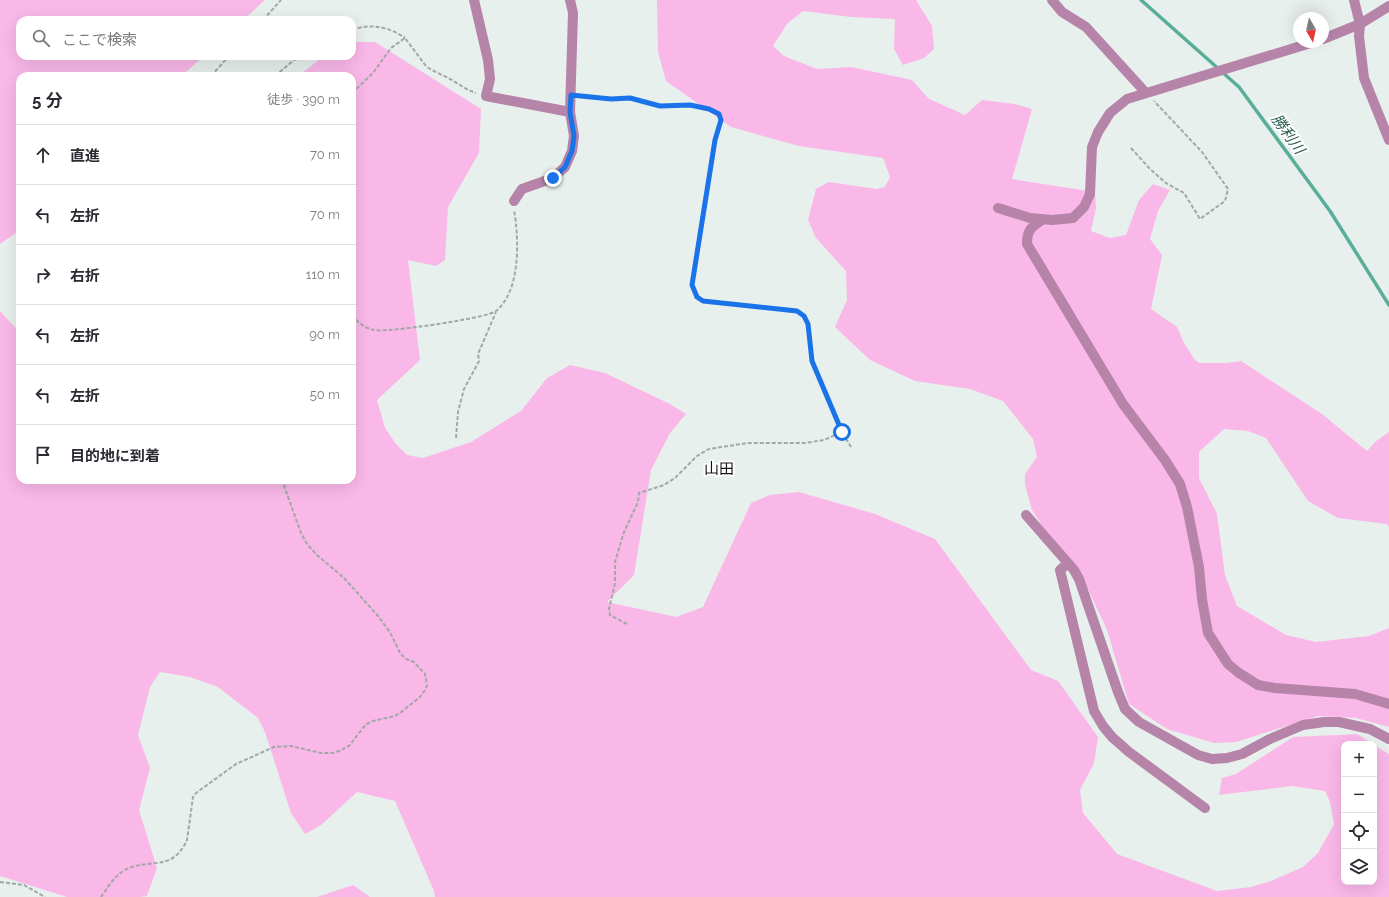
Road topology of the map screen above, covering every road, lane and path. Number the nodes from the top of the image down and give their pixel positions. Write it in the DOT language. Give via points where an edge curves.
graph roads {
  1 [pos="281,0"];
  2 [pos="474,0"];
  3 [pos="570,0"];
  4 [pos="1052,0"];
  5 [pos="1354,0"];
  6 [pos="1389,6"];
  7 [pos="267,16"];
  8 [pos="1360,24"];
  9 [pos="356,28"];
  10 [pos="1329,37"];
  11 [pos="405,38"];
  12 [pos="1294,48"];
  13 [pos="225,60"];
  14 [pos="294,60"];
  15 [pos="215,72"];
  16 [pos="280,72"];
  17 [pos="356,89"];
  18 [pos="1146,93"];
  19 [pos="571,95"];
  20 [pos="486,96"];
  21 [pos="570,112"];
  22 [pos="1389,140"];
  23 [pos="1131,148"];
  24 [pos="514,201"];
  25 [pos="998,208"];
  26 [pos="1043,219"];
  27 [pos="496,312"];
  28 [pos="356,321"];
  29 [pos="842,432"];
  30 [pos="456,438"];
  31 [pos="851,447"];
  32 [pos="283,484"];
  33 [pos="1026,515"];
  34 [pos="1068,563"];
  35 [pos="627,624"];
  36 [pos="1389,704"];
  37 [pos="1389,739"];
  38 [pos="1205,808"];
  39 [pos="0,882"];
  40 [pos="45,897"];
  41 [pos="101,897"];
  1 -- 7 [label="path"];
  2 -- 20 [label="street" via="488,60 490,79"];
  3 -- 19 [label="street" via="574,13"];
  4 -- 18 [label="street" via="1062,12 1086,27"];
  5 -- 8 [label="street"];
  6 -- 8 [label="street"];
  8 -- 10 [label="street"];
  8 -- 22 [label="street" via="1364,78"];
  9 -- 11 [label="path" via="383,27"];
  11 -- 17 [label="path" via="391,48 373,74"];
  11 -- 20 [label="path" via="430,69 469,91"];
  12 -- 18 [label="street"];
  13 -- 15 [label="path"];
  14 -- 16 [label="path"];
  18 -- 23 [label="path" via="1202,152 1228,189 1225,200 1200,219 1184,193 1166,183"];
  18 -- 26 [label="street" via="1127,99 1110,113 1098,132 1092,147 1090,194 1084,207 1073,218"];
  19 -- 21 [label="street"];
  19 -- 29 [label="path" via="630,98 660,106 690,105 719,114 721,120 715,140 692,285 697,297 703,301 797,311 804,316 808,324 812,361"];
  20 -- 21 [label="street"];
  21 -- 24 [label="street" via="574,136 572,151 565,167 553,178 522,189"];
  24 -- 27 [label="path" via="517,229 516,275 504,302"];
  25 -- 26 [label="street" via="1030,218"];
  26 -- 36 [label="street" via="1029,229 1027,244 1123,404 1180,484 1199,567 1208,633 1228,664 1258,685 1355,694"];
  27 -- 28 [label="path" via="384,331 363,326"];
  27 -- 30 [label="path" via="478,354 479,361 464,389 458,412"];
  29 -- 31 [label="path"];
  29 -- 35 [label="path" via="824,440 805,443 748,443 709,449 664,485 639,493 638,502 624,532 615,562 615,583 609,609 610,615"];
  32 -- 41 [label="path" via="307,544 344,578 379,617 400,653 414,662 425,674 427,686 420,697 395,716 367,724 349,746 339,751 321,753 291,746 274,747 236,764 193,797 186,840 177,854 162,863 128,868 110,884"];
  33 -- 34 [label="street"];
  34 -- 37 [label="street" via="1079,579 1125,709 1139,722 1198,755 1212,759 1227,758 1242,754 1270,738 1303,725 1324,722 1339,722 1370,729"];
  34 -- 38 [label="street" via="1060,570 1094,711 1112,737 1129,752"];
  39 -- 40 [label="path" via="24,885"];
}
